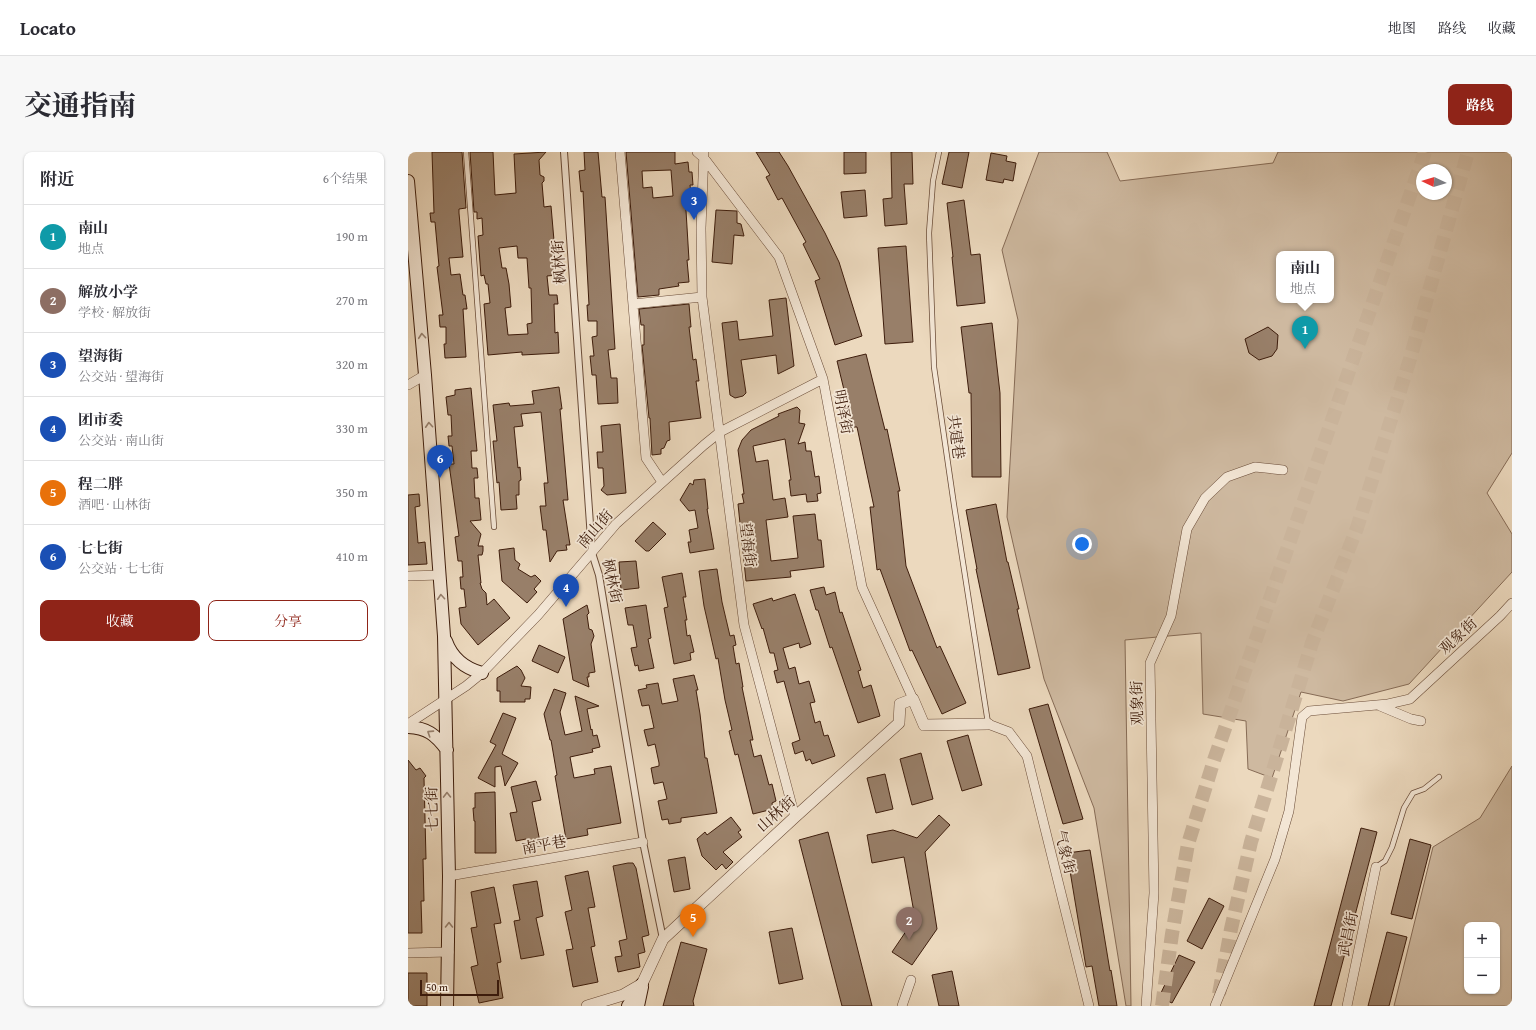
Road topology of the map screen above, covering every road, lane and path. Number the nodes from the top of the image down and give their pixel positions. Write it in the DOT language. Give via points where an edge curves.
graph roads {
  1 [pos="466,152"];
  2 [pos="564,152"];
  3 [pos="620,152"];
  4 [pos="939,152"];
  5 [pos="702,154"];
  6 [pos="408,181"];
  7 [pos="702,297"];
  8 [pos="633,304"];
  9 [pos="425,375"];
  10 [pos="823,379"];
  11 [pos="408,385"];
  12 [pos="720,432"];
  13 [pos="1283,470"];
  14 [pos="662,482"];
  15 [pos="494,527"];
  16 [pos="592,553"];
  17 [pos="440,575"];
  18 [pos="408,576"];
  19 [pos="1512,603"];
  20 [pos="444,636"];
  21 [pos="482,673"];
  22 [pos="445,699"];
  23 [pos="913,700"];
  24 [pos="1379,705"];
  25 [pos="1421,721"];
  26 [pos="408,724"];
  27 [pos="988,724"];
  28 [pos="408,727"];
  29 [pos="446,750"];
  30 [pos="1439,777"];
  31 [pos="795,817"];
  32 [pos="643,842"];
  33 [pos="1376,868"];
  34 [pos="449,876"];
  35 [pos="663,939"];
  36 [pos="408,952"];
  37 [pos="449,952"];
  38 [pos="911,980"];
  39 [pos="642,984"];
  40 [pos="447,1006"];
  41 [pos="587,1006"];
  42 [pos="628,1006"];
  43 [pos="638,1006"];
  44 [pos="902,1006"];
  45 [pos="1089,1006"];
  46 [pos="1146,1006"];
  47 [pos="1215,1006"];
  48 [pos="1347,1006"];
  1 -- 15 [label="lane"];
  2 -- 16 [label="street, 枫林街"];
  3 -- 8 [label="street"];
  4 -- 27 [label="lane, 共建巷" via="933,182 929,233 934,367"];
  5 -- 7 [label="street, 望海街"];
  5 -- 10 [label="street, 明泽街" via="779,257"];
  9 -- 6 [label="main road, 七七街, one-way"];
  7 -- 8 [label="street"];
  7 -- 12 [label="street, 望海街"];
  8 -- 14 [label="street" via="646,458"];
  9 -- 11 [label="street"];
  17 -- 9 [label="main road, 七七街, one-way"];
  10 -- 12 [label="street, 南山街"];
  10 -- 23 [label="street, 明泽街" via="862,587"];
  12 -- 14 [label="street, 南山街"];
  12 -- 31 [label="street, 望海街" via="744,625"];
  13 -- 46 [label="street, 观象街" via="1255,467 1227,477 1205,498 1187,529 1171,616 1150,663 1154,894"];
  14 -- 16 [label="street, 南山街" via="616,524"];
  16 -- 21 [label="street, 南山街" via="538,615"];
  16 -- 32 [label="street, 枫林街" via="599,574"];
  17 -- 18 [label="street"];
  20 -- 17 [label="main road, 七七街, one-way"];
  19 -- 24 [label="street, 观象街" via="1410,699"];
  20 -- 21 [label="main road" via="456,658 464,665"];
  20 -- 22 [label="main road, 七七街"];
  21 -- 22 [label="street, 南山街"];
  22 -- 26 [label="street, 南山街"];
  22 -- 29 [label="main road, 七七街"];
  23 -- 27 [label="street" via="924,725"];
  23 -- 31 [label="street, 山林街" via="900,704 899,724"];
  24 -- 25 [label="street"];
  24 -- 47 [label="street, 观象街" via="1309,711 1302,717 1289,812 1275,859"];
  27 -- 45 [label="street, 气象街" via="1009,732 1027,756"];
  29 -- 28 [label="main road, one-way" via="430,733 421,728"];
  34 -- 29 [label="main road, 七七街, one-way"];
  30 -- 33 [label="lane" via="1424,789 1413,793 1404,808 1392,847 1385,861"];
  31 -- 35 [label="street, 山林街"];
  32 -- 34 [label="street, 南平巷"];
  32 -- 35 [label="street, 枫林街"];
  33 -- 48 [label="street, 武昌街"];
  37 -- 34 [label="main road, 七七街, one-way"];
  35 -- 39 [label="street, 山林街"];
  36 -- 37 [label="street"];
  37 -- 40 [label="main road, 七七街"];
  38 -- 44 [label="street"];
  39 -- 41 [label="street" via="624,995"];
  39 -- 42 [label="main road"];
  39 -- 43 [label="main road"];
}
